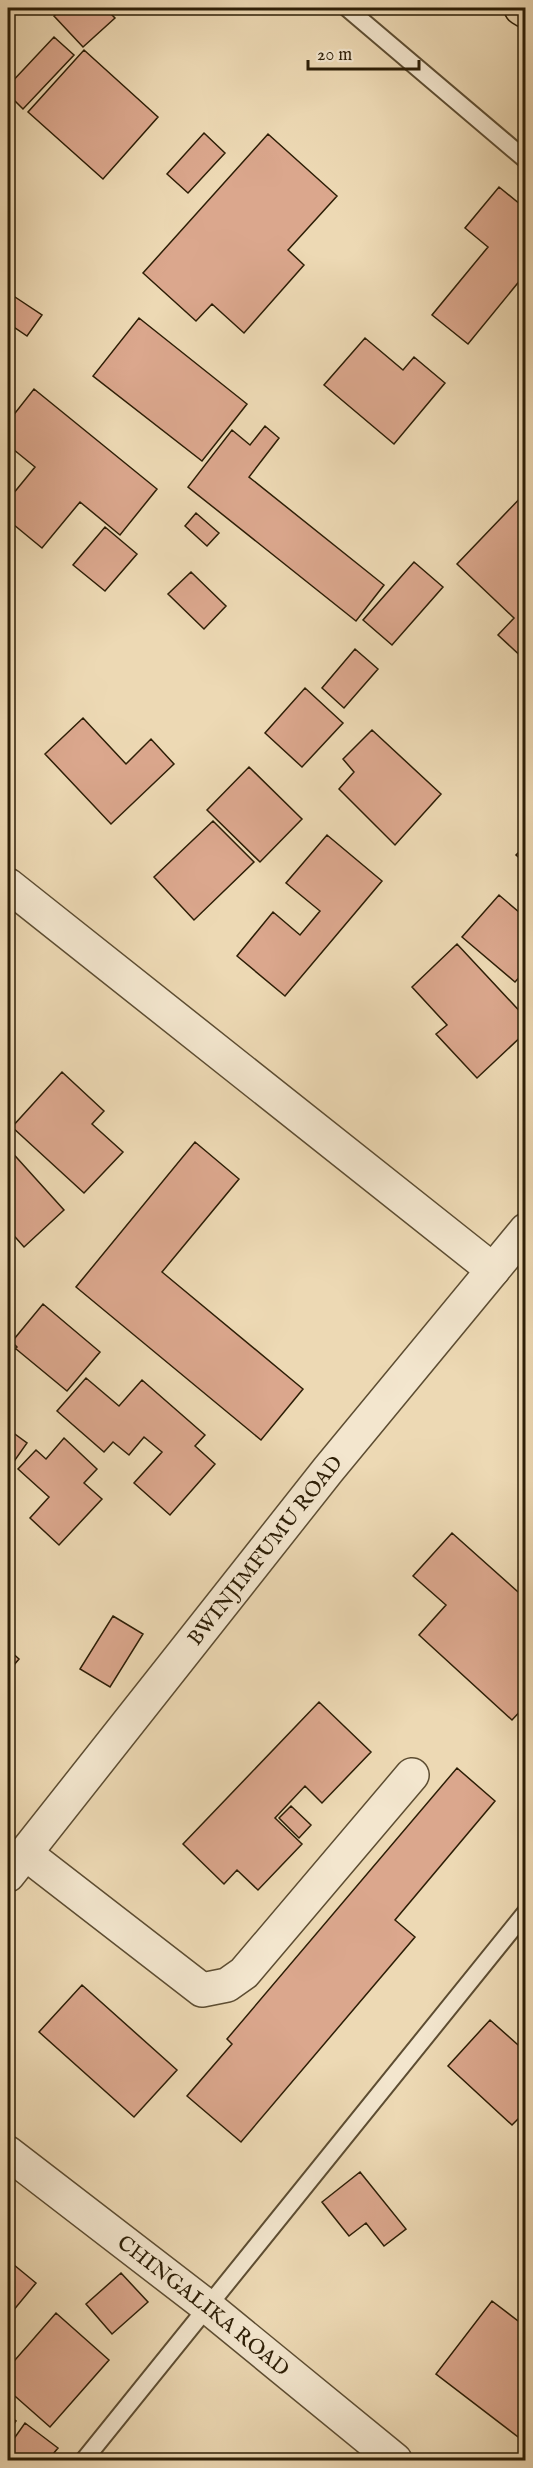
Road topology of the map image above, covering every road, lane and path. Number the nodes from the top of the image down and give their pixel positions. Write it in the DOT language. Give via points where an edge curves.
graph roads {
  1 [pos="347,8"];
  2 [pos="521,8"];
  3 [pos="525,11"];
  4 [pos="525,159"];
  5 [pos="8,885"];
  6 [pos="525,1230"];
  7 [pos="493,1270"];
  8 [pos="412,1775"];
  9 [pos="16,1864"];
  10 [pos="525,1912"];
  11 [pos="8,2153"];
  12 [pos="208,2307"];
  13 [pos="84,2460"];
  14 [pos="395,2460"];
  1 -- 4 [label="lane"];
  2 -- 3 [label="main road"];
  5 -- 7 [label="street"];
  6 -- 7 [label="street, BWINJIMFUMU ROAD"];
  7 -- 9 [label="street, BWINJIMFUMU ROAD" via="328,1470"];
  8 -- 9 [label="street" via="244,1973 227,1985 202,1990"];
  10 -- 12 [label="lane"];
  11 -- 12 [label="street, CHINGALIKA ROAD"];
  12 -- 13 [label="lane"];
  12 -- 14 [label="street, CHINGALIKA ROAD"];
}
